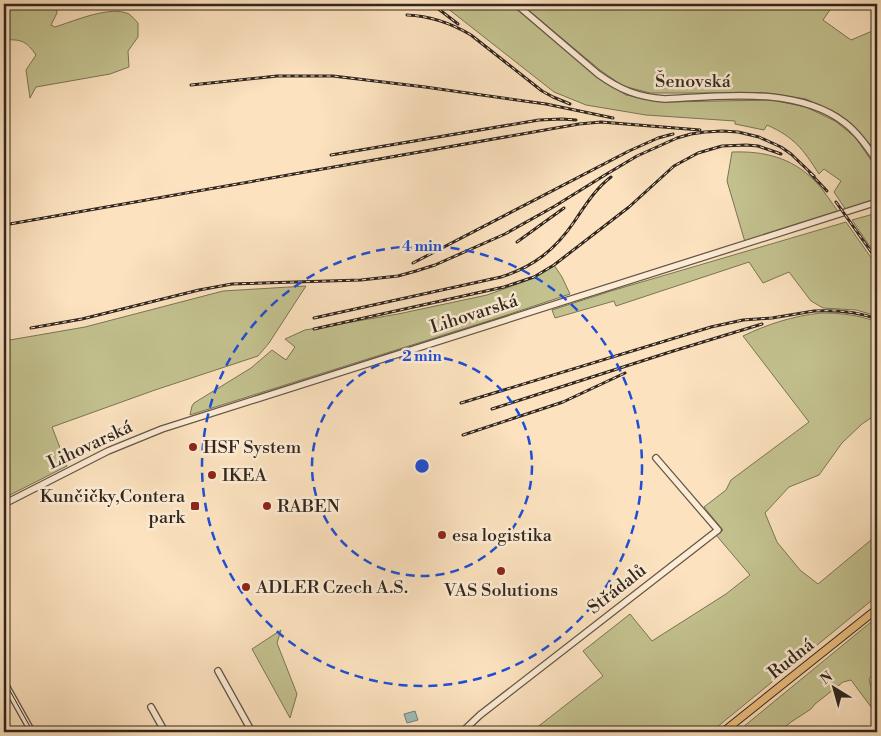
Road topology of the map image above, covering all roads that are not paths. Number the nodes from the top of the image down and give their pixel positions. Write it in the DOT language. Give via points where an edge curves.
graph roads {
  1 [pos="516,4"];
  2 [pos="877,161"];
  3 [pos="877,202"];
  4 [pos="656,458"];
  5 [pos="4,504"];
  6 [pos="877,609"];
  7 [pos="218,670"];
  8 [pos="4,682"];
  9 [pos="151,707"];
  10 [pos="162,731"];
  11 [pos="32,732"];
  12 [pos="252,732"];
  13 [pos="462,732"];
  14 [pos="723,732"];
  1 -- 2 [label="street, Šenovská" via="598,74 636,95 654,98 771,96 795,100 831,114 846,124"];
  3 -- 5 [label="street, Lihovarská" via="162,429 108,451"];
  4 -- 13 [label="street, Střádalů" via="718,530"];
  6 -- 14 [label="main road, Rudná"];
  7 -- 12 [label="street"];
  8 -- 11 [label="street"];
  9 -- 10 [label="street"];
}
